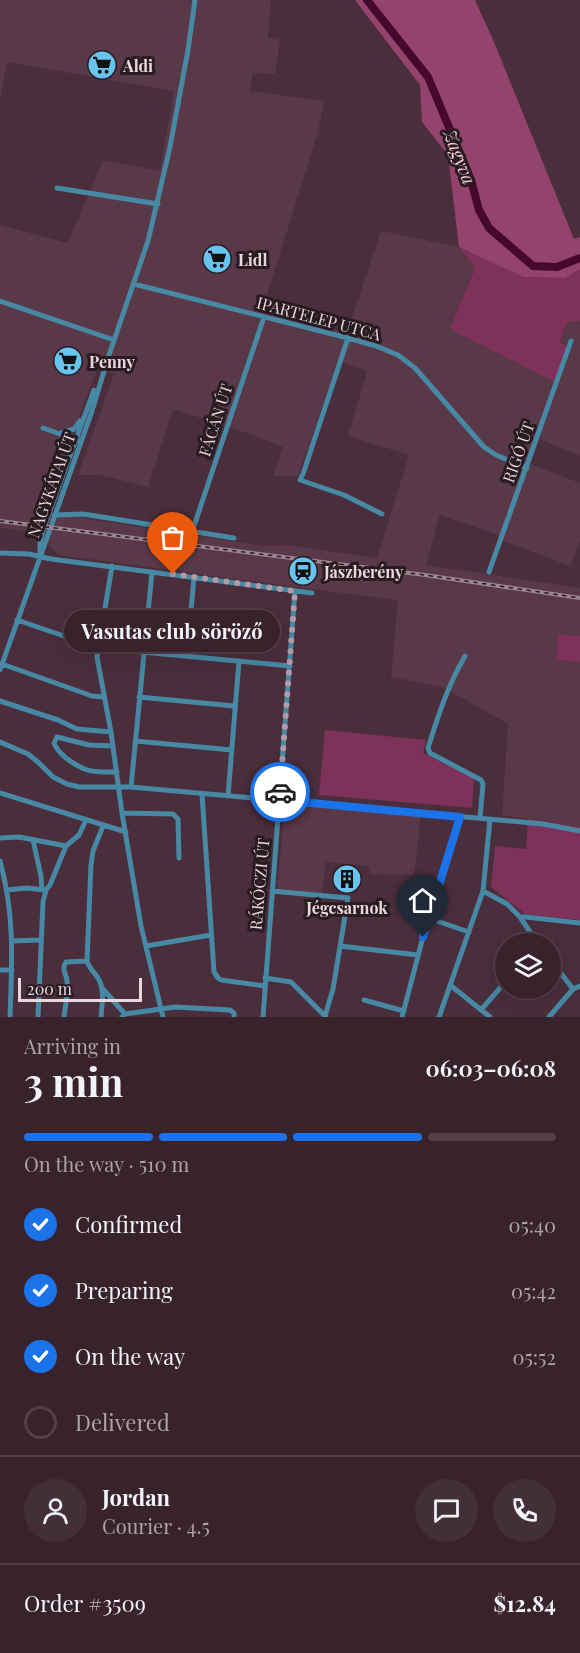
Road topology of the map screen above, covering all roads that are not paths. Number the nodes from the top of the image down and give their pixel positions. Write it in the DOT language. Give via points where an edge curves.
graph roads {
  1 [pos="195,0"];
  2 [pos="57,188"];
  3 [pos="158,204"];
  4 [pos="134,284"];
  5 [pos="0,301"];
  6 [pos="264,317"];
  7 [pos="348,339"];
  8 [pos="114,340"];
  9 [pos="571,341"];
  10 [pos="108,358"];
  11 [pos="86,409"];
  12 [pos="43,428"];
  13 [pos="59,434"];
  14 [pos="79,440"];
  15 [pos="67,464"];
  16 [pos="526,468"];
  17 [pos="382,514"];
  18 [pos="54,515"];
  19 [pos="192,532"];
  20 [pos="234,538"];
  21 [pos="0,553"];
  22 [pos="39,556"];
  23 [pos="112,566"];
  24 [pos="152,572"];
  25 [pos="489,572"];
  26 [pos="194,577"];
  27 [pos="295,591"];
  28 [pos="312,593"];
  29 [pos="17,620"];
  30 [pos="99,648"];
  31 [pos="3,651"];
  32 [pos="143,652"];
  33 [pos="187,655"];
  34 [pos="465,656"];
  35 [pos="238,661"];
  36 [pos="290,666"];
  37 [pos="1,667"];
  38 [pos="104,697"];
  39 [pos="139,697"];
  40 [pos="0,700"];
  41 [pos="234,706"];
  42 [pos="111,732"];
  43 [pos="135,741"];
  44 [pos="0,742"];
  45 [pos="113,746"];
  46 [pos="232,750"];
  47 [pos="117,772"];
  48 [pos="119,787"];
  49 [pos="131,788"];
  50 [pos="0,793"];
  51 [pos="202,794"];
  52 [pos="228,796"];
  53 [pos="279,800"];
  54 [pos="122,813"];
  55 [pos="460,817"];
  56 [pos="480,818"];
  57 [pos="490,819"];
  58 [pos="86,820"];
  59 [pos="103,826"];
  60 [pos="580,831"];
  61 [pos="126,832"];
  62 [pos="0,838"];
  63 [pos="33,840"];
  64 [pos="66,846"];
  65 [pos="179,858"];
  66 [pos="0,861"];
  67 [pos="7,890"];
  68 [pos="44,890"];
  69 [pos="272,891"];
  70 [pos="483,891"];
  71 [pos="520,917"];
  72 [pos="428,918"];
  73 [pos="580,923"];
  74 [pos="469,932"];
  75 [pos="530,933"];
  76 [pos="211,935"];
  77 [pos="40,940"];
  78 [pos="12,941"];
  79 [pos="146,946"];
  80 [pos="340,946"];
  81 [pos="418,955"];
  82 [pos="87,961"];
  83 [pos="0,970"];
  84 [pos="12,970"];
  85 [pos="561,973"];
  86 [pos="265,978"];
  87 [pos="450,985"];
  88 [pos="265,986"];
  89 [pos="580,986"];
  90 [pos="573,988"];
  91 [pos="103,989"];
  92 [pos="495,994"];
  93 [pos="364,1000"];
  94 [pos="482,1010"];
  95 [pos="163,1014"];
  96 [pos="403,1014"];
  97 [pos="123,1016"];
  98 [pos="10,1017"];
  99 [pos="38,1017"];
  100 [pos="64,1017"];
  101 [pos="101,1017"];
  102 [pos="234,1017"];
  103 [pos="263,1017"];
  104 [pos="326,1017"];
  105 [pos="439,1017"];
  106 [pos="490,1017"];
  107 [pos="549,1017"];
  1 -- 3 [label="street, NAGYKÁTAI ÚT"];
  2 -- 3 [label="street"];
  3 -- 4 [label="street, NAGYKÁTAI ÚT"];
  4 -- 6 [label="street, IPARTELEP UTCA"];
  4 -- 8 [label="street, NAGYKÁTAI ÚT"];
  5 -- 8 [label="street"];
  6 -- 7 [label="street, IPARTELEP UTCA"];
  6 -- 19 [label="street, FÁCÁN ÚT"];
  7 -- 16 [label="street, IPARTELEP UTCA" via="398,355 415,368 484,447"];
  7 -- 17 [label="street" via="300,480"];
  8 -- 10 [label="street, NAGYKÁTAI ÚT"];
  9 -- 16 [label="street, RIGÓ ÚT"];
  10 -- 11 [label="street, NAGYKÁTAI ÚT"];
  10 -- 14 [label="street, NAGYKÁTAI ÚT"];
  11 -- 13 [label="street" via="79,425"];
  11 -- 14 [label="street, NAGYKÁTAI ÚT"];
  12 -- 13 [label="street"];
  13 -- 14 [label="street"];
  13 -- 15 [label="street" via="69,444"];
  14 -- 15 [label="street, NAGYKÁTAI ÚT"];
  14 -- 18 [label="street, NAGYKÁTAI ÚT"];
  15 -- 22 [label="street, NAGYKÁTAI ÚT" via="44,527"];
  16 -- 25 [label="street, RIGÓ ÚT"];
  18 -- 19 [label="street" via="83,514"];
  18 -- 22 [label="street, NAGYKÁTAI ÚT"];
  19 -- 20 [label="street"];
  21 -- 22 [label="street"];
  22 -- 23 [label="street"];
  22 -- 29 [label="street"];
  23 -- 24 [label="street"];
  23 -- 30 [label="street"];
  24 -- 26 [label="street"];
  24 -- 32 [label="street"];
  26 -- 27 [label="street"];
  26 -- 33 [label="street"];
  27 -- 28 [label="street"];
  27 -- 36 [label="street, RÁKÓCZI ÚT"];
  29 -- 30 [label="street"];
  29 -- 31 [label="street"];
  30 -- 32 [label="street"];
  30 -- 38 [label="street"];
  31 -- 37 [label="street"];
  32 -- 33 [label="street"];
  32 -- 39 [label="street"];
  33 -- 35 [label="street"];
  34 -- 56 [label="street" via="454,675 428,748 430,753 482,780"];
  35 -- 36 [label="street"];
  35 -- 41 [label="street"];
  36 -- 53 [label="street, RÁKÓCZI ÚT"];
  37 -- 38 [label="street"];
  38 -- 42 [label="street"];
  39 -- 41 [label="street"];
  39 -- 43 [label="street"];
  40 -- 42 [label="street" via="77,729"];
  41 -- 46 [label="street"];
  42 -- 45 [label="street"];
  43 -- 46 [label="street"];
  43 -- 49 [label="street"];
  44 -- 48 [label="street" via="28,754 67,784"];
  45 -- 47 [label="street"];
  45 -- 47 [label="street" via="57,737 54,743 79,768"];
  46 -- 52 [label="street"];
  47 -- 48 [label="street"];
  48 -- 49 [label="street"];
  48 -- 54 [label="street"];
  49 -- 51 [label="street"];
  50 -- 58 [label="street"];
  51 -- 52 [label="street"];
  51 -- 76 [label="street"];
  52 -- 53 [label="street"];
  53 -- 55 [label="street"];
  53 -- 69 [label="street, RÁKÓCZI ÚT"];
  54 -- 61 [label="street"];
  54 -- 65 [label="street" via="173,814 178,819"];
  55 -- 56 [label="street"];
  55 -- 72 [label="street"];
  56 -- 57 [label="street"];
  57 -- 60 [label="street"];
  57 -- 70 [label="street"];
  58 -- 59 [label="street"];
  58 -- 64 [label="street" via="79,835"];
  59 -- 61 [label="street"];
  59 -- 82 [label="street" via="91,865"];
  61 -- 79 [label="street"];
  62 -- 63 [label="street"];
  63 -- 64 [label="street"];
  63 -- 68 [label="street"];
  64 -- 68 [label="street" via="50,885"];
  66 -- 67 [label="street"];
  67 -- 68 [label="street"];
  67 -- 78 [label="street"];
  68 -- 77 [label="street"];
  69 -- 80 [label="street" via="348,897"];
  69 -- 86 [label="street, RÁKÓCZI ÚT"];
  70 -- 71 [label="street" via="507,904"];
  70 -- 74 [label="street"];
  71 -- 73 [label="street"];
  71 -- 75 [label="street"];
  72 -- 74 [label="street"];
  72 -- 81 [label="street"];
  74 -- 87 [label="street"];
  76 -- 79 [label="street"];
  76 -- 88 [label="street" via="218,978"];
  77 -- 78 [label="street"];
  77 -- 99 [label="street"];
  78 -- 84 [label="street"];
  79 -- 95 [label="street"];
  80 -- 81 [label="street"];
  80 -- 104 [label="street"];
  81 -- 96 [label="street"];
  82 -- 91 [label="street"];
  82 -- 100 [label="street" via="64,963"];
  83 -- 84 [label="street"];
  84 -- 98 [label="street"];
  85 -- 90 [label="street"];
  86 -- 88 [label="street, RÁKÓCZI ÚT"];
  86 -- 104 [label="street" via="291,982"];
  87 -- 94 [label="street"];
  87 -- 105 [label="street"];
  88 -- 103 [label="street, RÁKÓCZI ÚT"];
  89 -- 90 [label="street"];
  90 -- 107 [label="street"];
  91 -- 97 [label="street"];
  91 -- 101 [label="street"];
  92 -- 94 [label="street"];
  93 -- 96 [label="street"];
  94 -- 106 [label="street"];
  95 -- 97 [label="street"];
  95 -- 102 [label="street" via="175,1007 230,1010"];
}
